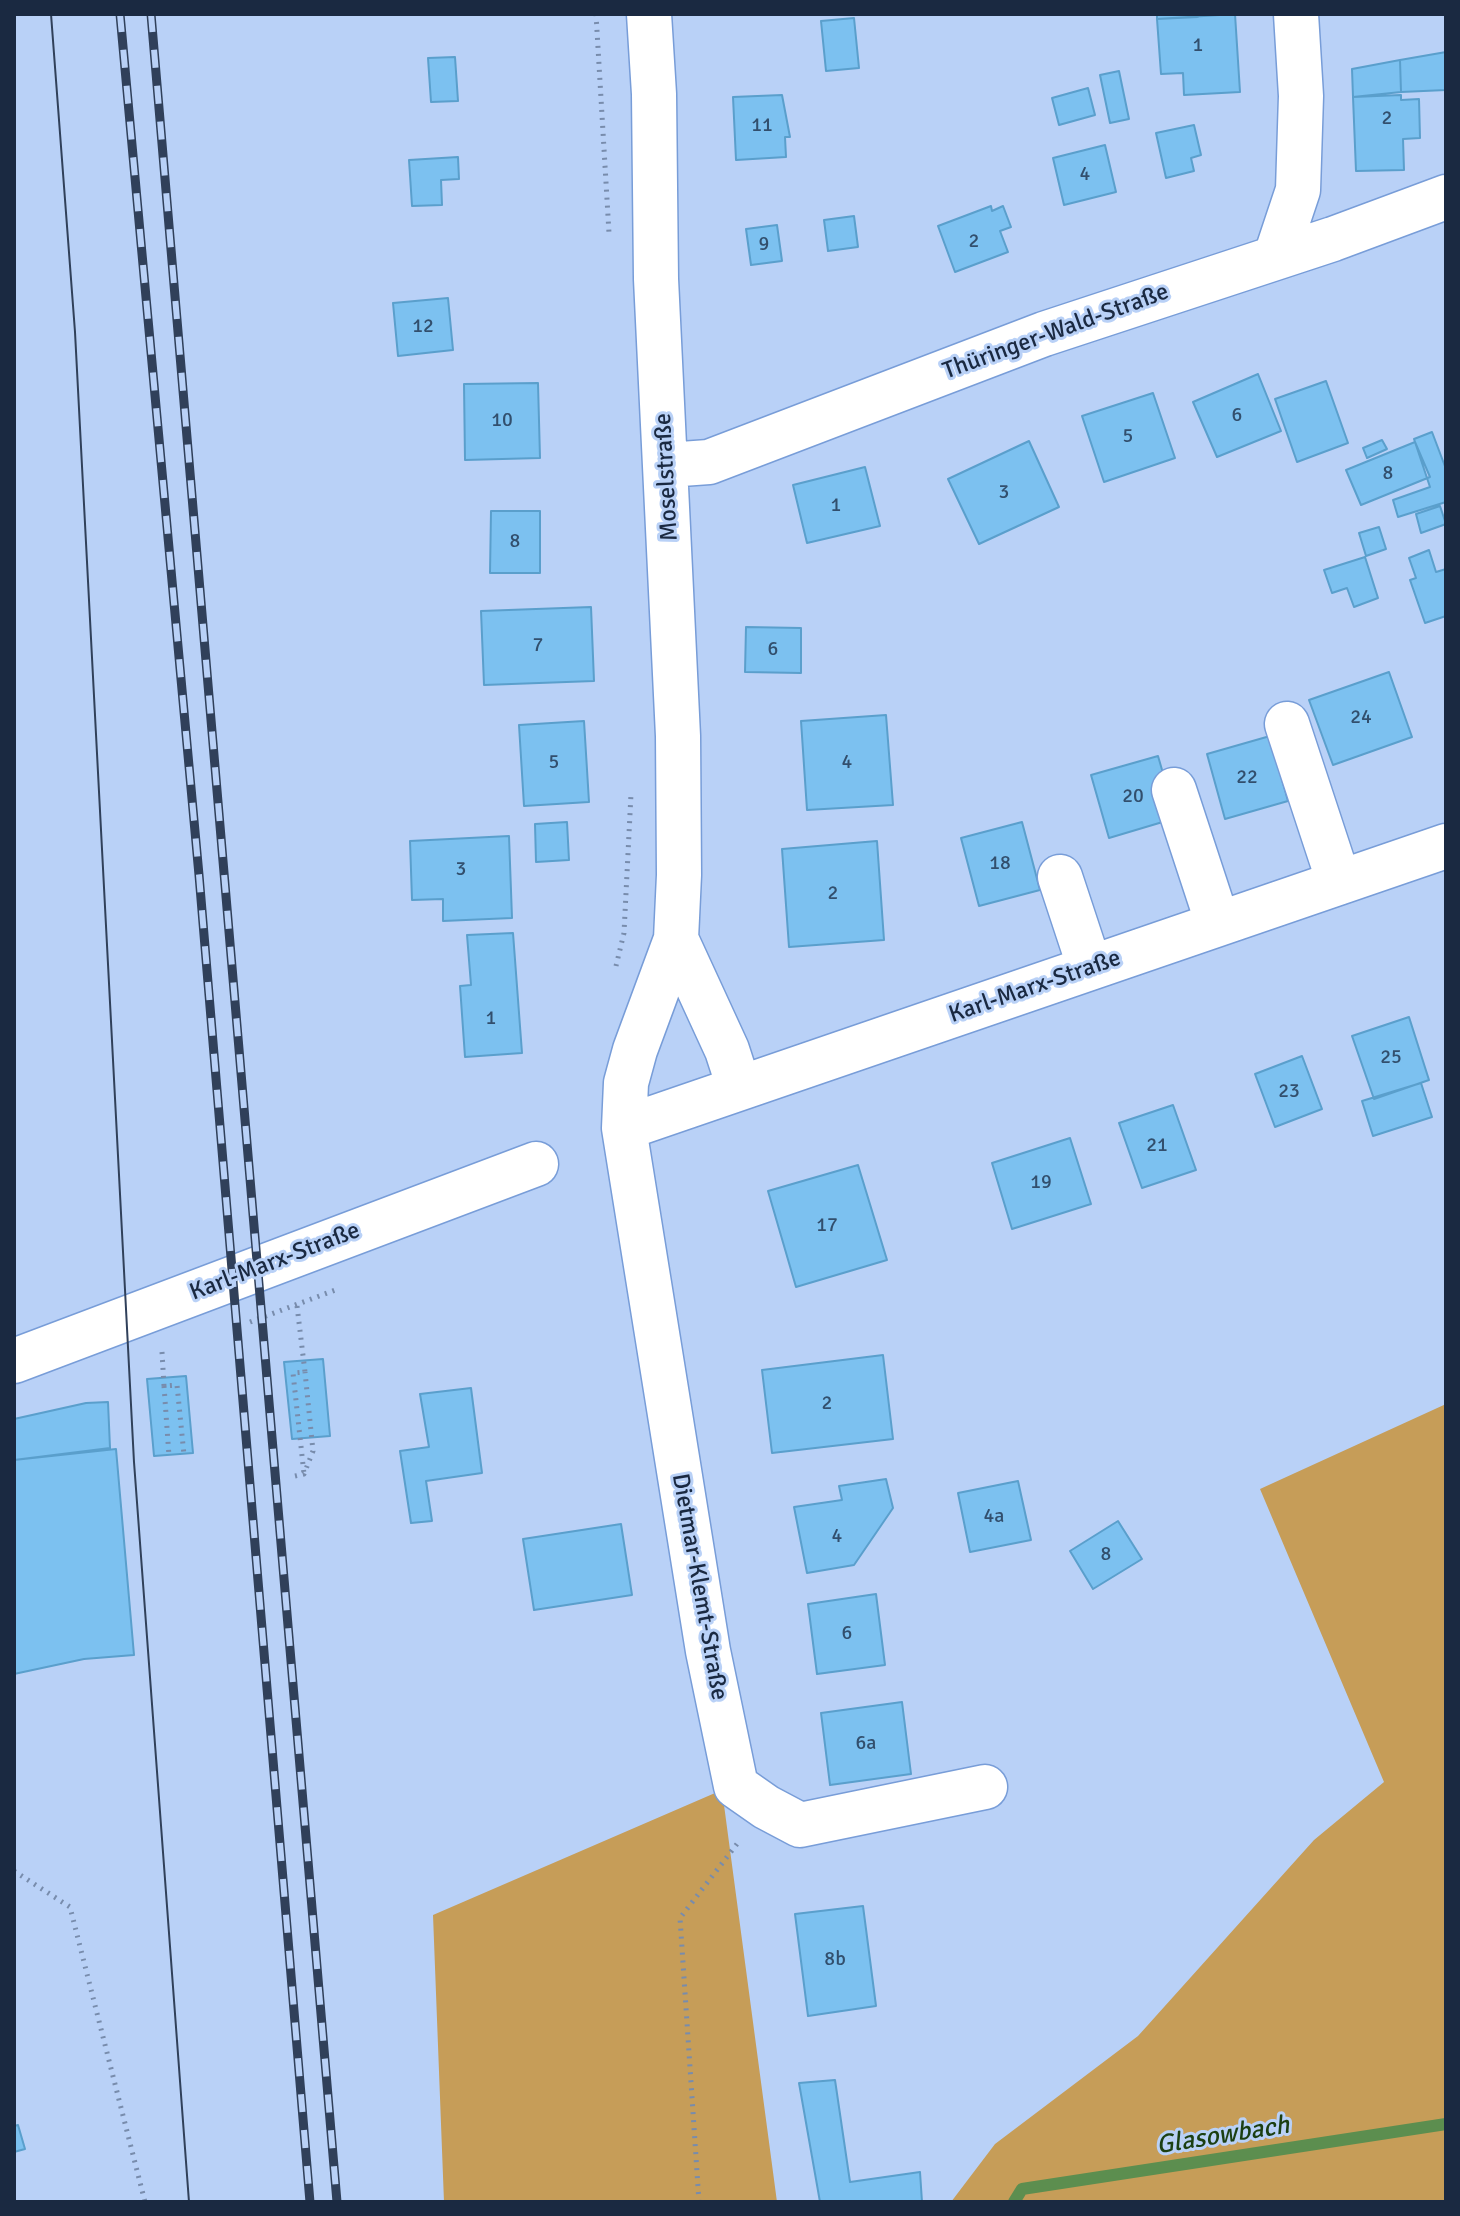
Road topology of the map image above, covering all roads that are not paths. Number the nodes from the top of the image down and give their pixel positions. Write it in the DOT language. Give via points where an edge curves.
graph roads {
  1 [pos="649,14"];
  2 [pos="1296,14"];
  3 [pos="1446,197"];
  4 [pos="1276,256"];
  5 [pos="667,465"];
  6 [pos="1287,724"];
  7 [pos="1174,790"];
  8 [pos="1446,846"];
  9 [pos="1060,877"];
  10 [pos="1339,882"];
  11 [pos="1218,924"];
  12 [pos="676,939"];
  13 [pos="1090,968"];
  14 [pos="739,1087"];
  15 [pos="624,1128"];
  16 [pos="536,1164"];
  17 [pos="14,1361"];
  18 [pos="985,1787"];
  1 -- 5 [label="street, Moselstraße"];
  2 -- 4 [label="street" via="1301,96 1298,190"];
  3 -- 4 [label="street, Thüringer-Wald-Straße"];
  4 -- 5 [label="street, Thüringer-Wald-Straße" via="1044,334 709,462"];
  5 -- 12 [label="street, Moselstraße" via="678,736"];
  6 -- 10 [label="street"];
  7 -- 11 [label="street"];
  8 -- 10 [label="street, Karl-Marx-Straße"];
  9 -- 13 [label="street"];
  10 -- 11 [label="street, Karl-Marx-Straße"];
  11 -- 13 [label="street, Karl-Marx-Straße"];
  12 -- 14 [label="street, Moselstraße"];
  12 -- 15 [label="street, Moselstraße" via="635,1050 626,1083"];
  13 -- 14 [label="street, Karl-Marx-Straße"];
  14 -- 15 [label="street, Karl-Marx-Straße"];
  15 -- 18 [label="street, Dietmar-Klemt-Straße" via="708,1651 736,1786 800,1825"];
  16 -- 17 [label="street, Karl-Marx-Straße"];
}
